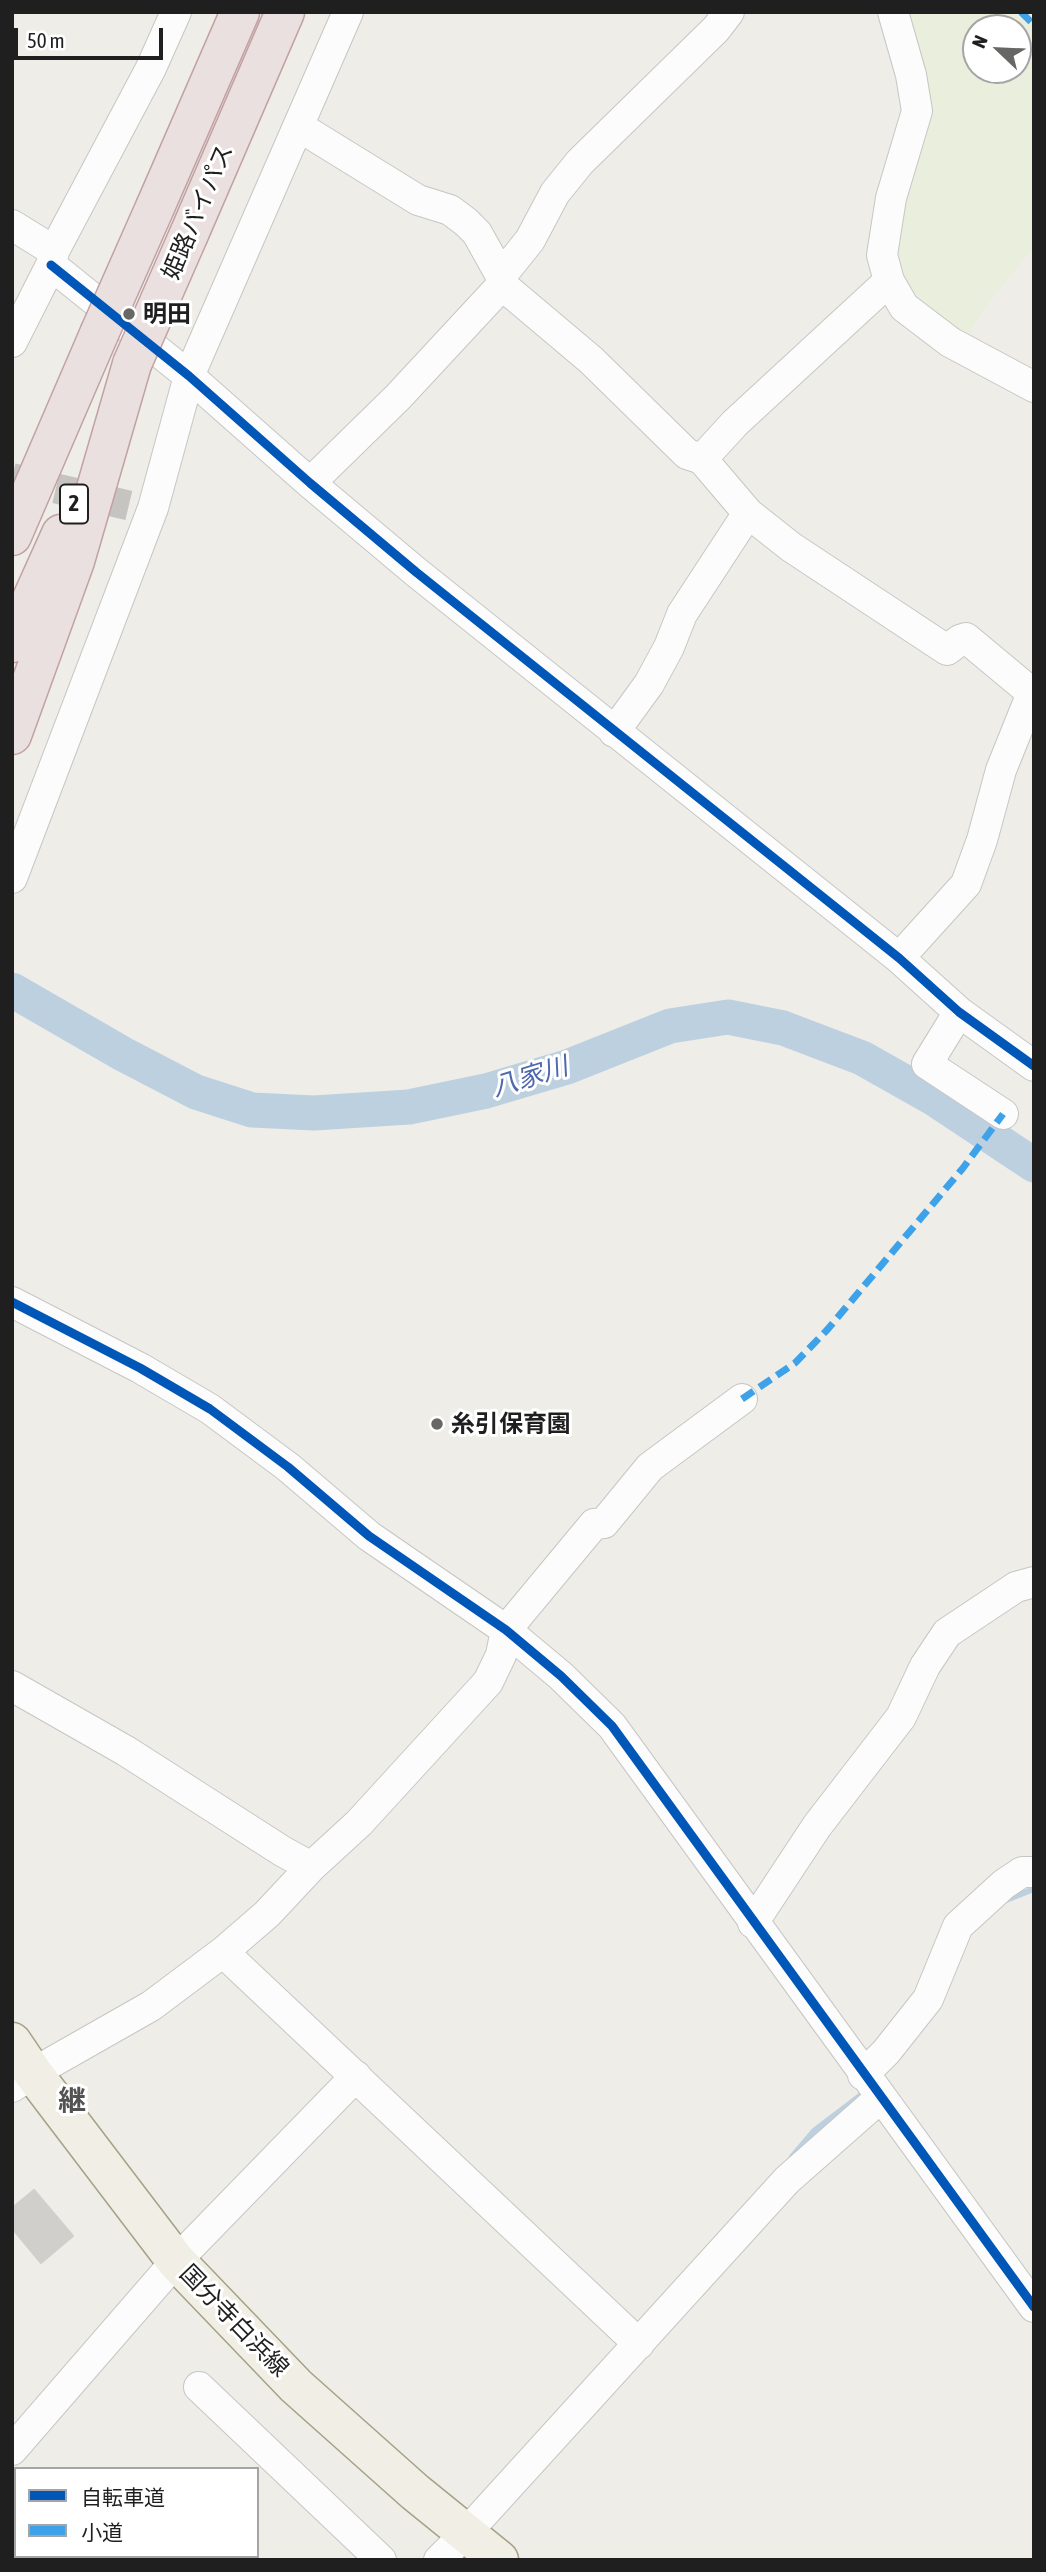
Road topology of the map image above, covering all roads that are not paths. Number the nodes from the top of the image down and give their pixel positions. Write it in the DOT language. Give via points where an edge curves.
graph roads {
  1 [pos="176,12"];
  2 [pos="240,12"];
  3 [pos="348,12"];
  4 [pos="729,12"];
  5 [pos="893,12"];
  6 [pos="283,17"];
  7 [pos="298,126"];
  8 [pos="12,225"];
  9 [pos="52,258"];
  10 [pos="502,280"];
  11 [pos="888,281"];
  12 [pos="12,342"];
  13 [pos="132,364"];
  14 [pos="189,376"];
  15 [pos="1034,387"];
  16 [pos="57,432"];
  17 [pos="702,459"];
  18 [pos="310,483"];
  19 [pos="12,485"];
  20 [pos="748,513"];
  21 [pos="12,536"];
  22 [pos="12,643"];
  23 [pos="1033,693"];
  24 [pos="614,732"];
  25 [pos="12,735"];
  26 [pos="12,877"];
  27 [pos="899,958"];
  28 [pos="959,1012"];
  29 [pos="1034,1066"];
  30 [pos="1003,1114"];
  31 [pos="12,1302"];
  32 [pos="742,1399"];
  33 [pos="1034,1582"];
  34 [pos="506,1630"];
  35 [pos="12,1686"];
  36 [pos="311,1867"];
  37 [pos="1034,1872"];
  38 [pos="754,1923"];
  39 [pos="223,1952"];
  40 [pos="19,2067"];
  41 [pos="356,2076"];
  42 [pos="872,2087"];
  43 [pos="176,2261"];
  44 [pos="1034,2307"];
  45 [pos="639,2344"];
  46 [pos="199,2387"];
  47 [pos="12,2450"];
  48 [pos="466,2533"];
  49 [pos="380,2560"];
  50 [pos="439,2560"];
  51 [pos="499,2560"];
  1 -- 9 [label="street"];
  2 -- 16 [label="highway, 姫路バイパス / 2, bridge"];
  3 -- 7 [label="street"];
  4 -- 10 [label="street" via="580,162 555,193"];
  5 -- 11 [label="street" via="917,111 882,255"];
  6 -- 13 [label="highway, 姫路バイパス / 2, bridge"];
  7 -- 10 [label="street" via="418,200 458,216 477,233"];
  7 -- 14 [label="street"];
  8 -- 9 [label="street"];
  9 -- 12 [label="street"];
  9 -- 14 [label="street"];
  10 -- 17 [label="street" via="687,454"];
  10 -- 18 [label="street" via="398,397"];
  11 -- 15 [label="street" via="904,307 950,342"];
  11 -- 17 [label="street" via="735,422"];
  13 -- 22 [label="highway, 姫路バイパス / 2"];
  13 -- 25 [label="highway" via="75,561"];
  14 -- 18 [label="street"];
  14 -- 26 [label="street"];
  16 -- 19 [label="highway"];
  16 -- 21 [label="highway, 姫路バイパス / 2"];
  17 -- 20 [label="street"];
  18 -- 24 [label="street"];
  20 -- 23 [label="street" via="790,547 947,650 966,638"];
  20 -- 24 [label="street" via="682,614 649,684"];
  23 -- 27 [label="street" via="1001,770 966,884"];
  24 -- 27 [label="street"];
  27 -- 28 [label="street"];
  28 -- 29 [label="street"];
  28 -- 30 [label="street" via="928,1064"];
  31 -- 34 [label="street" via="210,1409 369,1536"];
  32 -- 34 [label="street" via="650,1467 604,1522 594,1524"];
  33 -- 38 [label="street" via="1016,1587 947,1633 901,1717 817,1826"];
  34 -- 36 [label="street" via="501,1656 488,1682 359,1823"];
  34 -- 38 [label="street" via="612,1726"];
  35 -- 36 [label="street"];
  36 -- 39 [label="street"];
  37 -- 42 [label="street" via="1022,1872 1004,1884 958,1926 928,1999 886,2052"];
  38 -- 42 [label="street"];
  39 -- 40 [label="street" via="150,2006"];
  39 -- 41 [label="street"];
  40 -- 43 [label="main road, 国分寺白浜線"];
  41 -- 43 [label="street"];
  41 -- 45 [label="street"];
  42 -- 44 [label="street"];
  42 -- 45 [label="street"];
  43 -- 47 [label="street"];
  43 -- 48 [label="main road, 国分寺白浜線" via="296,2386"];
  45 -- 48 [label="street"];
  46 -- 49 [label="street"];
  48 -- 50 [label="street"];
  48 -- 51 [label="main road, 国分寺白浜線"];
}
